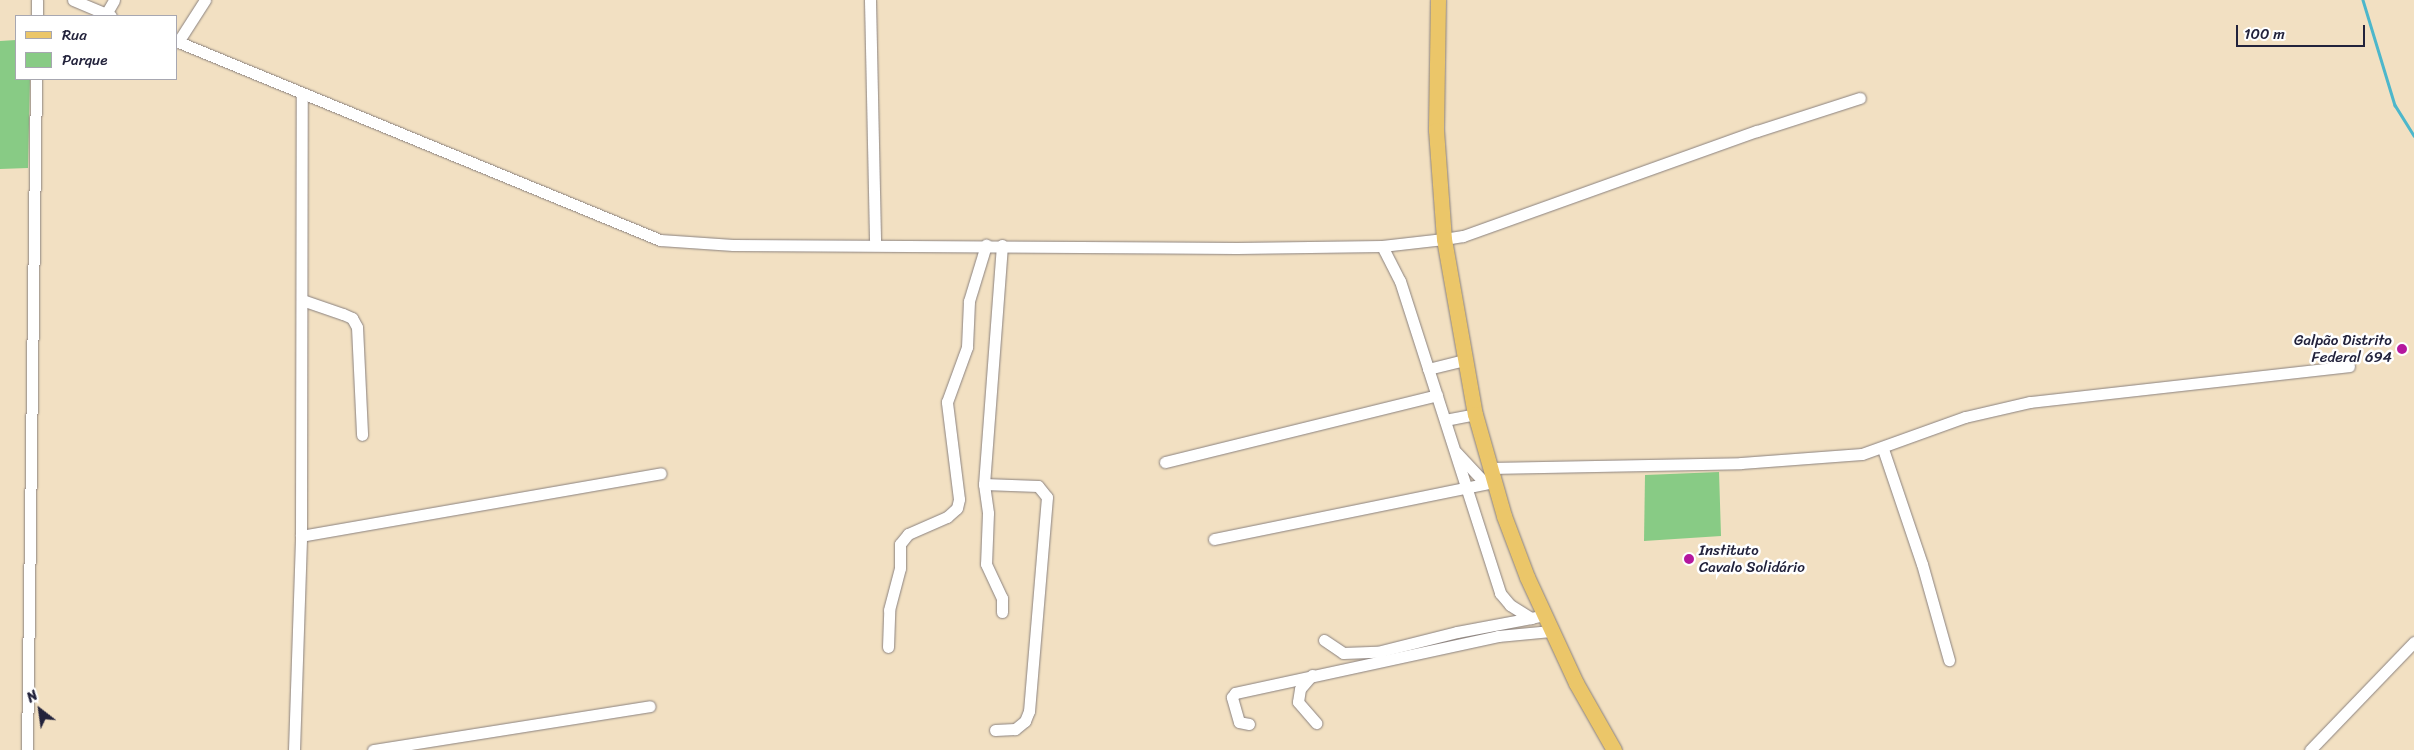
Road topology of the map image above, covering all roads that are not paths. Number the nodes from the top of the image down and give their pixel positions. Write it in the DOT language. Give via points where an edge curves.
graph roads {
  1 [pos="37,0"];
  2 [pos="73,0"];
  3 [pos="114,0"];
  4 [pos="205,0"];
  5 [pos="870,0"];
  6 [pos="1438,0"];
  7 [pos="37,15"];
  8 [pos="108,15"];
  9 [pos="178,40"];
  10 [pos="178,42"];
  11 [pos="36,80"];
  12 [pos="302,93"];
  13 [pos="1860,98"];
  14 [pos="1444,239"];
  15 [pos="875,245"];
  16 [pos="986,245"];
  17 [pos="1002,245"];
  18 [pos="1382,246"];
  19 [pos="302,300"];
  20 [pos="1464,360"];
  21 [pos="2349,366"];
  22 [pos="1428,369"];
  23 [pos="1437,395"];
  24 [pos="1475,414"];
  25 [pos="1445,420"];
  26 [pos="362,435"];
  27 [pos="1883,449"];
  28 [pos="1455,450"];
  29 [pos="1165,462"];
  30 [pos="661,472"];
  31 [pos="1490,478"];
  32 [pos="984,484"];
  33 [pos="1464,487"];
  34 [pos="301,536"];
  35 [pos="1214,539"];
  36 [pos="1002,612"];
  37 [pos="1538,616"];
  38 [pos="1551,631"];
  39 [pos="1324,640"];
  40 [pos="2414,642"];
  41 [pos="888,647"];
  42 [pos="1949,660"];
  43 [pos="1312,675"];
  44 [pos="650,706"];
  45 [pos="1316,723"];
  46 [pos="1249,724"];
  47 [pos="995,730"];
  48 [pos="27,750"];
  49 [pos="294,750"];
  50 [pos="374,750"];
  51 [pos="1614,750"];
  52 [pos="2310,750"];
  1 -- 7 [label="street"];
  2 -- 8 [label="street"];
  3 -- 8 [label="street"];
  4 -- 9 [label="street"];
  5 -- 15 [label="street"];
  6 -- 14 [label="main road" via="1436,130"];
  10 -- 12 [label="street"];
  11 -- 48 [label="street"];
  12 -- 15 [label="street" via="660,240 733,245"];
  12 -- 19 [label="street"];
  13 -- 14 [label="street" via="1757,131 1463,236"];
  14 -- 18 [label="street"];
  14 -- 20 [label="main road"];
  15 -- 16 [label="street"];
  16 -- 17 [label="street"];
  16 -- 41 [label="street" via="969,301 969,341 947,402 959,499 957,508 947,517 908,534 900,544 900,568 889,610"];
  17 -- 18 [label="street"];
  17 -- 32 [label="street"];
  18 -- 22 [label="street" via="1400,281"];
  19 -- 26 [label="street" via="344,314 352,318 357,327"];
  19 -- 34 [label="street"];
  20 -- 22 [label="street"];
  20 -- 24 [label="main road"];
  21 -- 27 [label="street" via="2030,402 1965,417"];
  22 -- 23 [label="street"];
  23 -- 25 [label="street"];
  23 -- 29 [label="street" via="1215,447"];
  24 -- 25 [label="street"];
  24 -- 31 [label="main road"];
  25 -- 28 [label="street"];
  27 -- 31 [label="street" via="1814,460"];
  27 -- 42 [label="street" via="1922,564"];
  28 -- 31 [label="street"];
  28 -- 33 [label="street"];
  30 -- 34 [label="street"];
  31 -- 33 [label="street"];
  31 -- 37 [label="main road"];
  32 -- 36 [label="street" via="988,513 986,564 1002,598"];
  32 -- 47 [label="street" via="1038,486 1047,497 1029,711 1025,721 1015,729"];
  33 -- 35 [label="street"];
  33 -- 37 [label="street" via="1500,593 1510,605"];
  34 -- 49 [label="street"];
  37 -- 38 [label="main road"];
  37 -- 39 [label="street" via="1377,652 1343,653"];
  38 -- 43 [label="street" via="1498,636"];
  38 -- 51 [label="main road"];
  40 -- 52 [label="street"];
  43 -- 45 [label="street" via="1300,689 1298,702"];
  43 -- 46 [label="street" via="1235,692 1232,697 1239,722"];
  44 -- 50 [label="street"];
}
